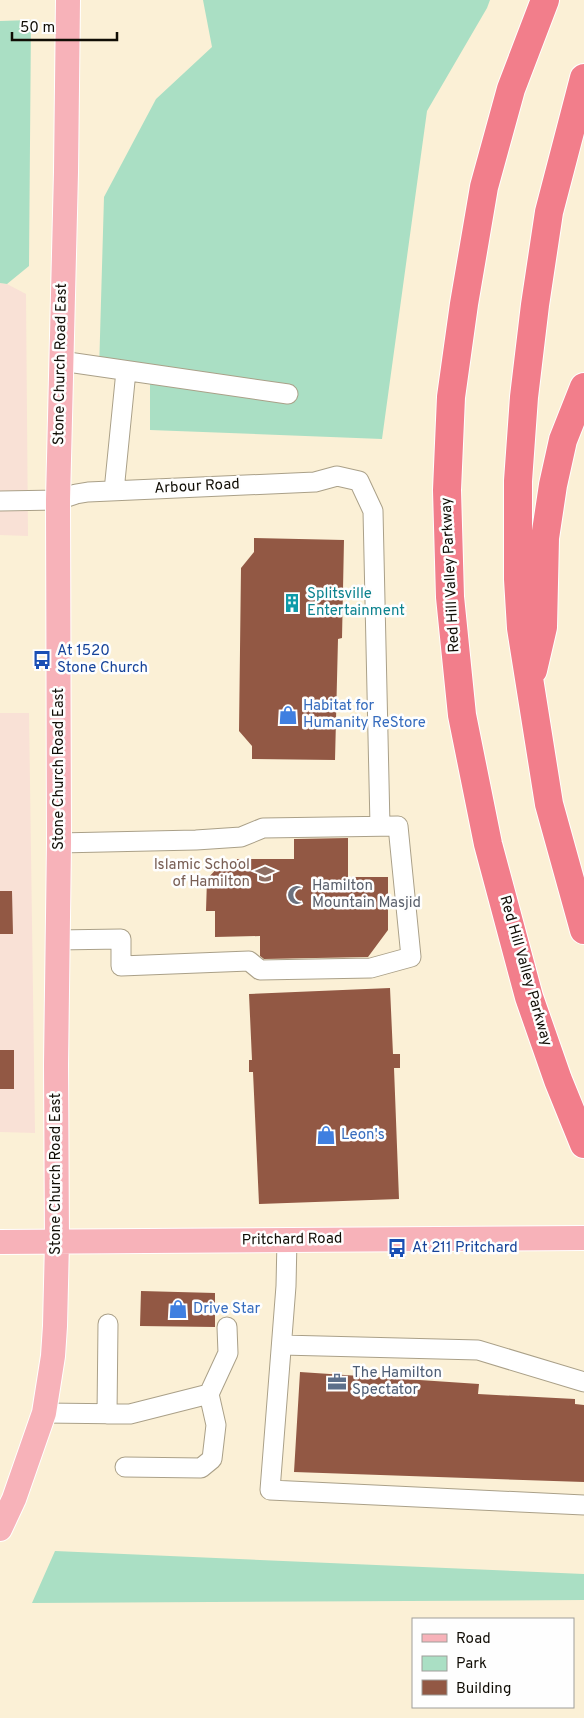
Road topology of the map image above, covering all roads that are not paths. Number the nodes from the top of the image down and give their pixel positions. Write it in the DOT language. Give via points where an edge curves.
graph roads {
  1 [pos="68,0"];
  2 [pos="527,0"];
  3 [pos="545,0"];
  4 [pos="584,78"];
  5 [pos="511,90"];
  6 [pos="61,362"];
  7 [pos="126,371"];
  8 [pos="584,387"];
  9 [pos="288,394"];
  10 [pos="114,491"];
  11 [pos="58,500"];
  12 [pos="0,501"];
  13 [pos="529,683"];
  14 [pos="380,826"];
  15 [pos="59,843"];
  16 [pos="584,930"];
  17 [pos="58,940"];
  18 [pos="584,1144"];
  19 [pos="584,1238"];
  20 [pos="287,1240"];
  21 [pos="0,1242"];
  22 [pos="57,1242"];
  23 [pos="108,1324"];
  24 [pos="227,1327"];
  25 [pos="282,1345"];
  26 [pos="584,1382"];
  27 [pos="209,1394"];
  28 [pos="44,1413"];
  29 [pos="107,1414"];
  30 [pos="125,1467"];
  31 [pos="584,1505"];
  32 [pos="0,1529"];
  1 -- 6 [label="main road, Stone Church Road East"];
  2 -- 5 [label="highway" via="512,51"];
  3 -- 5 [label="highway, Red Hill Valley Parkway"];
  4 -- 13 [label="highway" via="550,212 524,397 518,481 518,579"];
  5 -- 18 [label="highway, Red Hill Valley Parkway" via="484,187 451,397 447,490 450,597 462,715 488,844 529,997"];
  6 -- 7 [label="street"];
  6 -- 11 [label="main road, Stone Church Road East"];
  7 -- 9 [label="street"];
  7 -- 10 [label="street"];
  8 -- 13 [label="highway" via="563,440 553,485 546,538 543,627"];
  10 -- 11 [label="street, Arbour Road" via="76,494"];
  10 -- 14 [label="street, Arbour Road" via="315,482 337,476 359,482 373,511"];
  11 -- 12 [label="street, Arbour Road"];
  11 -- 15 [label="main road, Stone Church Road East"];
  13 -- 16 [label="highway" via="548,804"];
  14 -- 15 [label="street" via="263,828 242,837 196,840"];
  14 -- 17 [label="street" via="398,826 411,957 371,968 260,970 249,961 121,966 121,940"];
  15 -- 17 [label="main road, Stone Church Road East"];
  17 -- 22 [label="main road, Stone Church Road East"];
  19 -- 20 [label="main road, Pritchard Road"];
  20 -- 22 [label="main road, Pritchard Road"];
  20 -- 25 [label="street"];
  21 -- 22 [label="main road, Pritchard Road"];
  22 -- 28 [label="main road, Stone Church Road East" via="53,1356"];
  23 -- 29 [label="street"];
  24 -- 27 [label="street" via="228,1354"];
  25 -- 26 [label="street" via="478,1350"];
  25 -- 31 [label="street" via="270,1490"];
  27 -- 29 [label="street" via="130,1414"];
  27 -- 30 [label="street" via="216,1425 212,1459 201,1468"];
  28 -- 29 [label="street"];
  28 -- 32 [label="main road, Stone Church Road East"];
}
